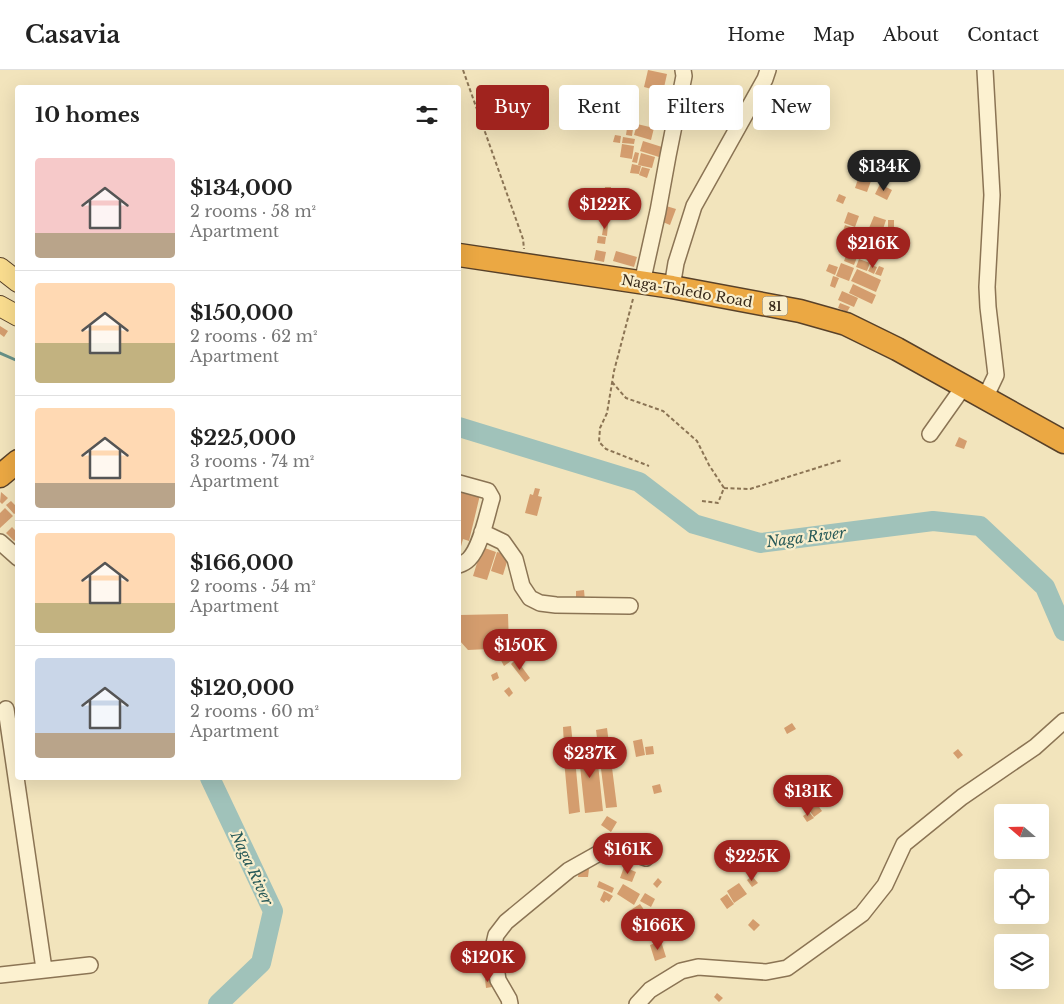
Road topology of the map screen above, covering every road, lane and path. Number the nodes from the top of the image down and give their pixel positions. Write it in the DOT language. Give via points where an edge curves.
graph roads {
  1 [pos="462,70"];
  2 [pos="683,70"];
  3 [pos="768,70"];
  4 [pos="985,70"];
  5 [pos="476,108"];
  6 [pos="484,130"];
  7 [pos="461,255"];
  8 [pos="526,266"];
  9 [pos="0,268"];
  10 [pos="15,280"];
  11 [pos="639,282"];
  12 [pos="672,287"];
  13 [pos="0,306"];
  14 [pos="15,314"];
  15 [pos="612,382"];
  16 [pos="964,386"];
  17 [pos="985,398"];
  18 [pos="930,434"];
  19 [pos="1064,442"];
  20 [pos="842,460"];
  21 [pos="15,464"];
  22 [pos="649,466"];
  23 [pos="0,476"];
  24 [pos="461,483"];
  25 [pos="724,488"];
  26 [pos="702,501"];
  27 [pos="482,532"];
  28 [pos="0,542"];
  29 [pos="15,555"];
  30 [pos="461,564"];
  31 [pos="630,606"];
  32 [pos="8,709"];
  33 [pos="1064,721"];
  34 [pos="15,760"];
  35 [pos="18,780"];
  36 [pos="646,858"];
  37 [pos="90,965"];
  38 [pos="44,969"];
  39 [pos="0,975"];
  40 [pos="510,1004"];
  41 [pos="637,1004"];
  1 -- 5 [label="path"];
  2 -- 11 [label="street" via="658,210"];
  3 -- 12 [label="street" via="694,206"];
  4 -- 17 [label="street" via="992,195 987,287 996,375"];
  6 -- 8 [label="path" via="523,239"];
  7 -- 8 [label="highway, Naga-Toledo Road / 81"];
  8 -- 11 [label="highway, Naga-Toledo Road / 81"];
  9 -- 10 [label="main road"];
  11 -- 12 [label="highway, Naga-Toledo Road / 81"];
  11 -- 15 [label="path"];
  12 -- 16 [label="highway, Naga-Toledo Road / 81" via="800,311 846,324"];
  13 -- 14 [label="main road"];
  15 -- 22 [label="path" via="608,413 600,428 600,442 606,449"];
  15 -- 25 [label="path" via="626,398 663,411 697,441"];
  16 -- 17 [label="highway, Naga-Toledo Road / 81"];
  16 -- 18 [label="street"];
  17 -- 19 [label="highway, Naga-Toledo Road / 81"];
  20 -- 25 [label="path" via="750,489"];
  21 -- 23 [label="highway"];
  24 -- 27 [label="street" via="488,491 492,498"];
  25 -- 26 [label="path" via="718,504"];
  27 -- 30 [label="street" via="474,553"];
  27 -- 31 [label="street" via="503,542 515,559 522,586 530,598 556,605"];
  28 -- 29 [label="street"];
  32 -- 34 [label="street"];
  33 -- 41 [label="street" via="1035,747 962,797 904,844 885,884 862,914 787,968 766,972 698,967 681,971 658,984"];
  35 -- 38 [label="street"];
  36 -- 40 [label="street" via="610,847 569,870 506,922 496,935 493,948 498,980"];
  37 -- 38 [label="street"];
  38 -- 39 [label="street"];
}
